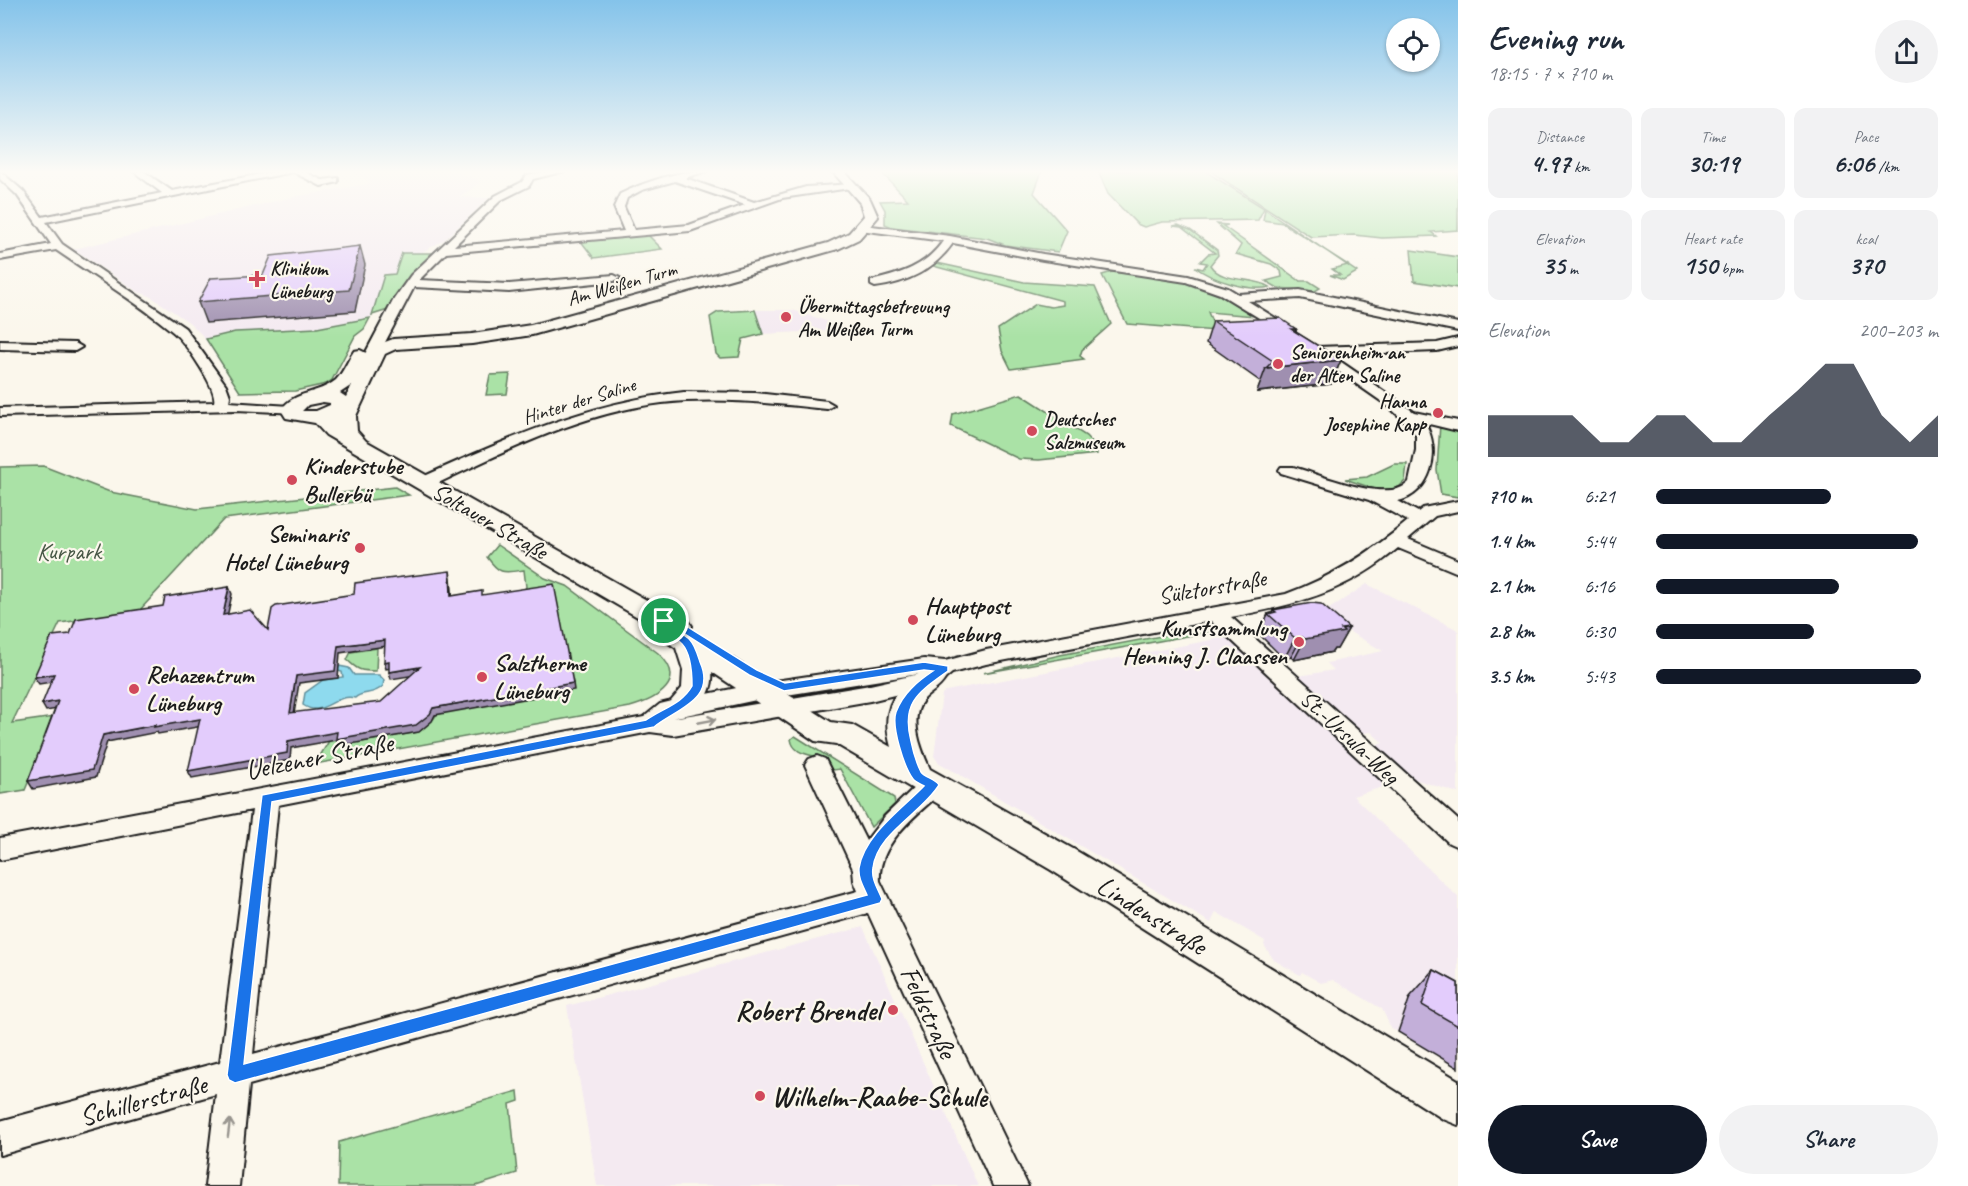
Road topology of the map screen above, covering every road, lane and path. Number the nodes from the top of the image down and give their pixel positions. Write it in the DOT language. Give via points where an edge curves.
graph roads {
  1 [pos="45,226"];
  2 [pos="469,226"];
  3 [pos="628,226"];
  4 [pos="691,226"];
  5 [pos="864,228"];
  6 [pos="631,234"];
  7 [pos="950,238"];
  8 [pos="58,246"];
  9 [pos="445,250"];
  10 [pos="0,257"];
  11 [pos="614,278"];
  12 [pos="410,283"];
  13 [pos="875,283"];
  14 [pos="1237,298"];
  15 [pos="1458,327"];
  16 [pos="383,342"];
  17 [pos="1458,342"];
  18 [pos="0,345"];
  19 [pos="75,347"];
  20 [pos="1317,351"];
  21 [pos="365,373"];
  22 [pos="330,397"];
  23 [pos="297,405"];
  24 [pos="827,405"];
  25 [pos="220,406"];
  26 [pos="0,412"];
  27 [pos="1458,415"];
  28 [pos="1412,416"];
  29 [pos="320,417"];
  30 [pos="1440,422"];
  31 [pos="1458,426"];
  32 [pos="358,445"];
  33 [pos="1287,470"];
  34 [pos="1420,475"];
  35 [pos="423,483"];
  36 [pos="1375,496"];
  37 [pos="1442,512"];
  38 [pos="1397,541"];
  39 [pos="1458,567"];
  40 [pos="1216,614"];
  41 [pos="664,621"];
  42 [pos="687,643"];
  43 [pos="938,674"];
  44 [pos="785,697"];
  45 [pos="681,707"];
  46 [pos="650,724"];
  47 [pos="817,765"];
  48 [pos="926,781"];
  49 [pos="265,805"];
  50 [pos="1458,836"];
  51 [pos="0,849"];
  52 [pos="866,868"];
  53 [pos="875,899"];
  54 [pos="235,1075"];
  55 [pos="1458,1104"];
  56 [pos="0,1138"];
  57 [pos="222,1186"];
  58 [pos="1011,1186"];
  1 -- 8 [label="street"];
  2 -- 9 [label="street"];
  3 -- 6 [label="street"];
  4 -- 6 [label="street"];
  5 -- 7 [label="street"];
  5 -- 16 [label="main road, Am Weißen Turm" via="833,246 561,323 513,334"];
  6 -- 9 [label="street"];
  7 -- 13 [label="street" via="926,266 888,282"];
  7 -- 14 [label="street" via="1042,257 1173,276 1212,286"];
  8 -- 10 [label="street"];
  8 -- 25 [label="street" via="180,331 219,385 223,396"];
  9 -- 12 [label="street"];
  11 -- 12 [label="street" via="508,288"];
  12 -- 16 [label="street"];
  14 -- 15 [label="street" via="1300,294"];
  14 -- 20 [label="street"];
  16 -- 21 [label="main road"];
  16 -- 22 [label="main road" via="366,345"];
  17 -- 20 [label="street" via="1437,348"];
  18 -- 19 [label="street"];
  20 -- 28 [label="street"];
  21 -- 22 [label="main road"];
  21 -- 32 [label="main road" via="346,416 347,432"];
  22 -- 23 [label="main road"];
  22 -- 29 [label="main road" via="340,402 339,408"];
  23 -- 25 [label="street"];
  23 -- 29 [label="main road" via="293,414"];
  24 -- 35 [label="street, Hinter der Saline" via="725,396 637,403 558,427"];
  25 -- 26 [label="street"];
  27 -- 30 [label="street"];
  28 -- 30 [label="street"];
  28 -- 34 [label="street" via="1424,436"];
  29 -- 32 [label="main road, Soltauer Straße" via="333,431"];
  30 -- 31 [label="street"];
  32 -- 35 [label="main road, Soltauer Straße"];
  33 -- 36 [label="street"];
  34 -- 36 [label="street" via="1413,489 1403,496"];
  34 -- 37 [label="street"];
  35 -- 41 [label="main road, Soltauer Straße"];
  36 -- 37 [label="street"];
  37 -- 38 [label="street, Sülztorstraße"];
  38 -- 39 [label="street"];
  38 -- 40 [label="street, Sülztorstraße" via="1312,593"];
  40 -- 43 [label="street, Sülztorstraße" via="986,657"];
  40 -- 50 [label="street, St.-Ursula-Weg"];
  41 -- 42 [label="main road, Soltauer Straße" via="669,631"];
  41 -- 44 [label="main road, Soltauer Straße" via="676,624 753,672"];
  42 -- 44 [label="main road, Soltauer Straße"];
  42 -- 45 [label="main road" via="699,677 695,692"];
  43 -- 44 [label="street, Sülztorstraße"];
  43 -- 44 [label="street, Sülztorstraße" via="924,666"];
  43 -- 48 [label="main road" via="906,701 900,722 909,758"];
  44 -- 45 [label="street, Uelzener Straße"];
  46 -- 44 [label="street, Uelzener Straße, one-way" via="673,727"];
  44 -- 48 [label="main road, Lindenstraße" via="826,733 841,733"];
  45 -- 46 [label="street, Uelzener Straße" via="668,710"];
  46 -- 49 [label="street, Uelzener Straße"];
  47 -- 52 [label="street, Feldstraße"];
  48 -- 52 [label="street" via="870,854"];
  48 -- 55 [label="main road, Lindenstraße" via="1063,860"];
  49 -- 51 [label="street, Uelzener Straße"];
  49 -- 54 [label="street"];
  52 -- 53 [label="street, Feldstraße"];
  53 -- 54 [label="street, Schillerstraße"];
  53 -- 58 [label="street, Feldstraße"];
  54 -- 56 [label="street, Schillerstraße"];
  57 -- 54 [label="street, one-way"];
}
